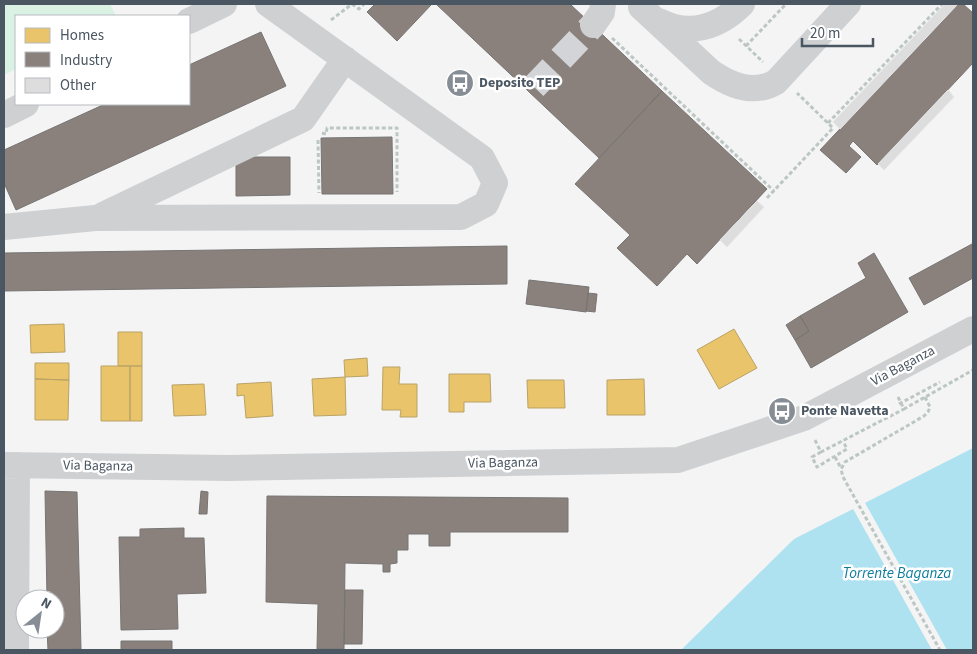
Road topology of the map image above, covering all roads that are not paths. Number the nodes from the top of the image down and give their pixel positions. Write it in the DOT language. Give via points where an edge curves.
graph roads {
  1 [pos="224,4"];
  2 [pos="268,4"];
  3 [pos="742,4"];
  4 [pos="848,4"];
  5 [pos="639,6"];
  6 [pos="300,13"];
  7 [pos="190,21"];
  8 [pos="345,59"];
  9 [pos="24,105"];
  10 [pos="4,115"];
  11 [pos="96,218"];
  12 [pos="4,226"];
  13 [pos="973,329"];
  14 [pos="10,465"];
  15 [pos="16,650"];
  1 -- 7 [label="street"];
  2 -- 6 [label="street"];
  3 -- 5 [label="street" via="720,21 692,30 662,23"];
  4 -- 5 [label="street" via="776,82 752,90 724,81 711,72"];
  6 -- 8 [label="street"];
  8 -- 11 [label="street" via="303,119"];
  8 -- 11 [label="street" via="482,158 495,182 486,204 461,218"];
  9 -- 10 [label="street"];
  11 -- 12 [label="street"];
  13 -- 14 [label="street, Via Baganza" via="804,418 678,460 229,468"];
  14 -- 15 [label="street"];
}
